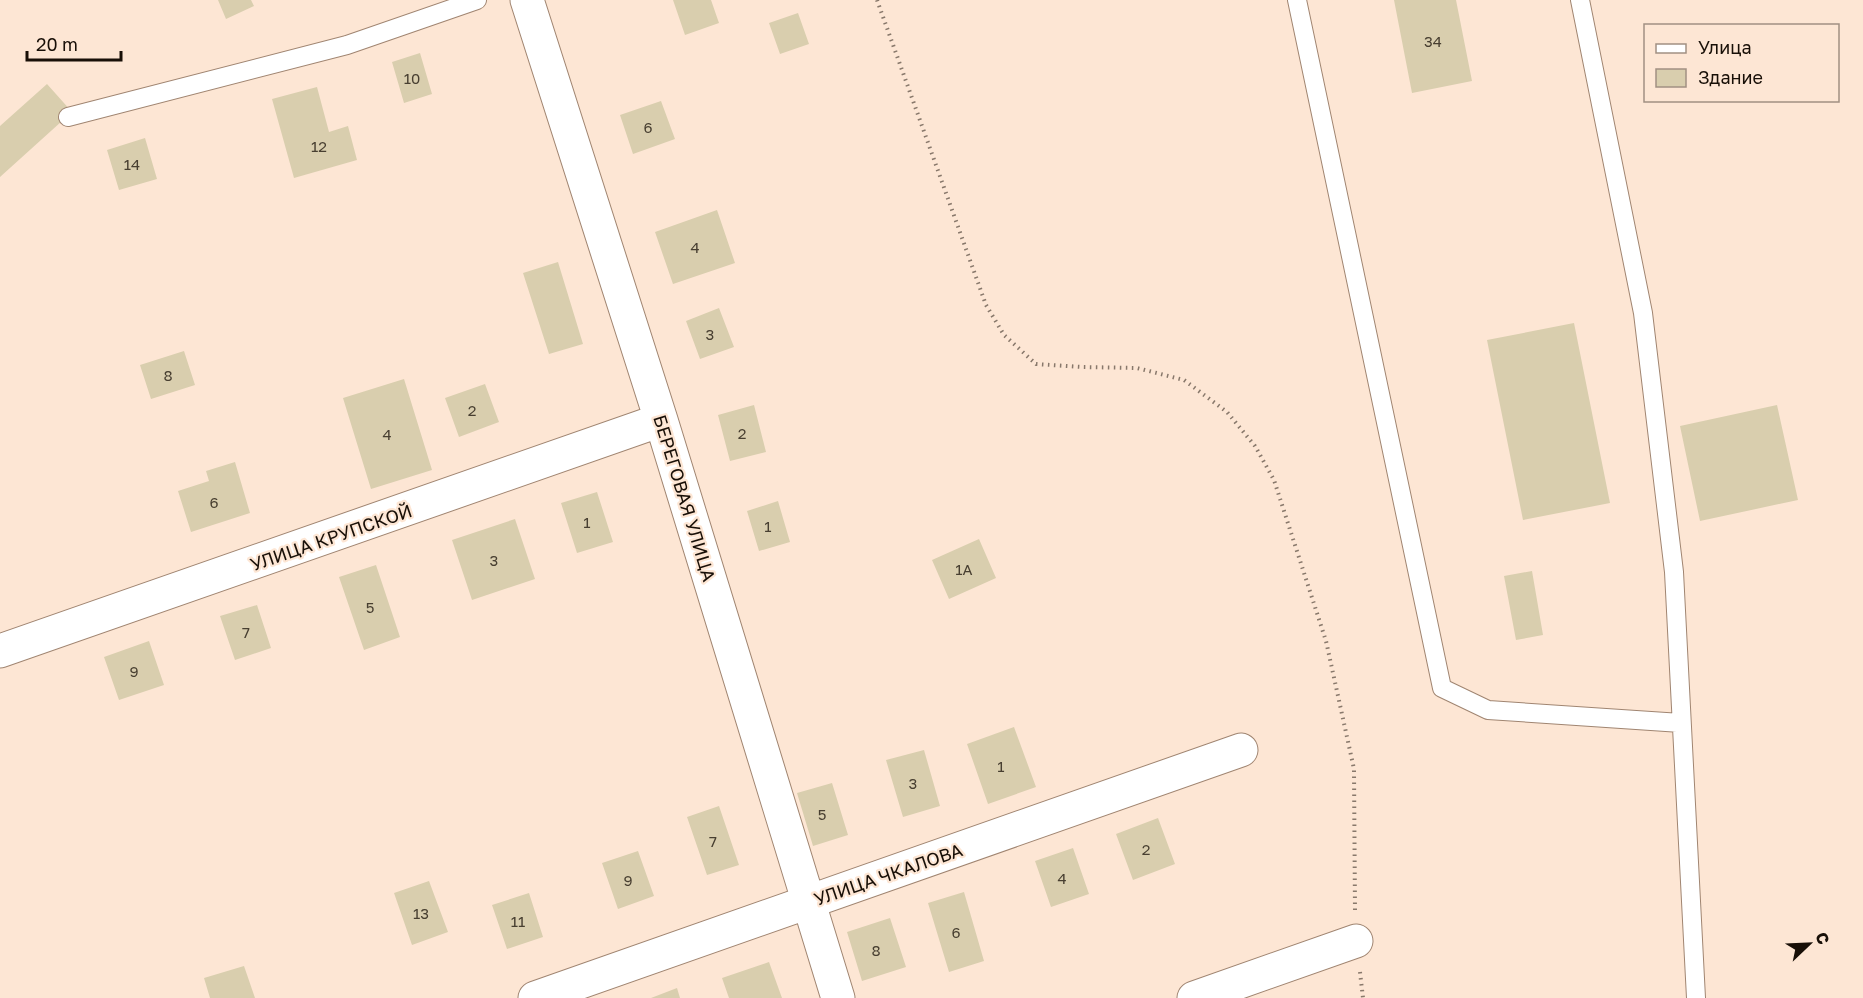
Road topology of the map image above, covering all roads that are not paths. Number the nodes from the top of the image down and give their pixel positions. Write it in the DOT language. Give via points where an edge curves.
graph roads {
  1 [pos="477,0"];
  2 [pos="527,0"];
  3 [pos="1297,0"];
  4 [pos="1580,0"];
  5 [pos="68,117"];
  6 [pos="661,420"];
  7 [pos="0,651"];
  8 [pos="1681,723"];
  9 [pos="1240,750"];
  10 [pos="807,902"];
  11 [pos="1356,941"];
  12 [pos="535,998"];
  13 [pos="838,998"];
  14 [pos="1194,998"];
  15 [pos="1696,998"];
  1 -- 5 [label="lane" via="347,45"];
  2 -- 6 [label="street, БЕРЕГОВАЯ УЛИЦА"];
  3 -- 8 [label="lane" via="1442,688 1488,710"];
  4 -- 8 [label="lane" via="1643,313 1674,572"];
  6 -- 7 [label="street, УЛИЦА КРУПСКОЙ"];
  6 -- 10 [label="street, БЕРЕГОВАЯ УЛИЦА"];
  8 -- 15 [label="lane"];
  9 -- 10 [label="street, УЛИЦА ЧКАЛОВА"];
  10 -- 12 [label="street, УЛИЦА ЧКАЛОВА"];
  10 -- 13 [label="street, БЕРЕГОВАЯ УЛИЦА"];
  11 -- 14 [label="street"];
}
